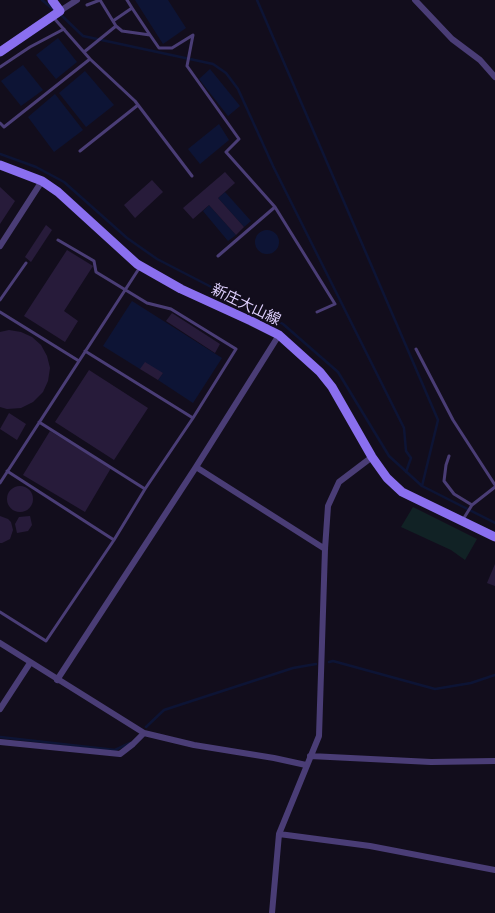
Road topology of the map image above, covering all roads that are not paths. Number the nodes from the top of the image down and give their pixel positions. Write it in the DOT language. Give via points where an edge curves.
graph roads {
  1 [pos="52,0"];
  2 [pos="77,0"];
  3 [pos="101,0"];
  4 [pos="127,0"];
  5 [pos="415,0"];
  6 [pos="87,5"];
  7 [pos="132,8"];
  8 [pos="56,13"];
  9 [pos="113,21"];
  10 [pos="116,26"];
  11 [pos="64,29"];
  12 [pos="150,35"];
  13 [pos="0,52"];
  14 [pos="84,52"];
  15 [pos="90,58"];
  16 [pos="0,67"];
  17 [pos="495,76"];
  18 [pos="138,105"];
  19 [pos="0,123"];
  20 [pos="80,152"];
  21 [pos="0,165"];
  22 [pos="192,176"];
  23 [pos="42,181"];
  24 [pos="275,207"];
  25 [pos="58,240"];
  26 [pos="0,246"];
  27 [pos="218,256"];
  28 [pos="26,263"];
  29 [pos="140,266"];
  30 [pos="125,290"];
  31 [pos="0,300"];
  32 [pos="0,312"];
  33 [pos="317,312"];
  34 [pos="278,335"];
  35 [pos="416,349"];
  36 [pos="85,351"];
  37 [pos="79,361"];
  38 [pos="193,418"];
  39 [pos="40,422"];
  40 [pos="450,456"];
  41 [pos="372,457"];
  42 [pos="196,467"];
  43 [pos="7,472"];
  44 [pos="0,483"];
  45 [pos="495,486"];
  46 [pos="146,489"];
  47 [pos="472,505"];
  48 [pos="462,521"];
  49 [pos="495,537"];
  50 [pos="114,540"];
  51 [pos="325,549"];
  52 [pos="0,612"];
  53 [pos="0,643"];
  54 [pos="30,663"];
  55 [pos="57,680"];
  56 [pos="0,709"];
  57 [pos="144,733"];
  58 [pos="0,742"];
  59 [pos="310,756"];
  60 [pos="495,761"];
  61 [pos="306,765"];
  62 [pos="279,834"];
  63 [pos="495,870"];
  64 [pos="272,913"];
  1 -- 8 [label="main road"];
  2 -- 8 [label="street"];
  3 -- 6 [label="lane"];
  3 -- 9 [label="lane"];
  4 -- 7 [label="lane"];
  5 -- 17 [label="street" via="452,39"];
  7 -- 9 [label="lane"];
  7 -- 12 [label="lane"];
  8 -- 11 [label="lane"];
  8 -- 13 [label="main road"];
  9 -- 10 [label="lane"];
  10 -- 12 [label="lane" via="122,31"];
  10 -- 14 [label="lane"];
  11 -- 14 [label="lane"];
  11 -- 16 [label="lane"];
  12 -- 24 [label="lane" via="159,48 172,48 193,34 187,66 239,139 226,152"];
  14 -- 15 [label="lane"];
  15 -- 18 [label="lane"];
  15 -- 19 [label="lane" via="4,128"];
  18 -- 20 [label="lane"];
  18 -- 22 [label="lane"];
  21 -- 23 [label="main road, 新庄大山線"];
  23 -- 26 [label="street"];
  23 -- 29 [label="main road, 新庄大山線"];
  24 -- 27 [label="lane"];
  24 -- 33 [label="lane" via="335,304"];
  25 -- 30 [label="lane" via="94,261 96,272"];
  28 -- 31 [label="lane"];
  29 -- 30 [label="lane"];
  29 -- 34 [label="main road, 新庄大山線"];
  30 -- 36 [label="lane"];
  30 -- 38 [label="lane" via="147,303 171,309 236,349"];
  32 -- 37 [label="lane"];
  34 -- 41 [label="main road, 新庄大山線" via="332,386"];
  34 -- 42 [label="street"];
  35 -- 45 [label="lane" via="453,420"];
  36 -- 37 [label="lane"];
  36 -- 38 [label="lane"];
  37 -- 39 [label="lane"];
  38 -- 46 [label="lane"];
  39 -- 43 [label="lane"];
  39 -- 46 [label="lane"];
  40 -- 47 [label="lane" via="444,481 454,494"];
  41 -- 48 [label="main road, 新庄大山線" via="402,492"];
  41 -- 51 [label="street" via="339,482 332,493"];
  42 -- 51 [label="street"];
  42 -- 55 [label="street"];
  43 -- 44 [label="lane"];
  43 -- 50 [label="lane"];
  45 -- 47 [label="lane"];
  46 -- 50 [label="lane"];
  47 -- 48 [label="lane"];
  48 -- 49 [label="main road, 新庄大山線"];
  50 -- 52 [label="lane" via="46,641"];
  51 -- 59 [label="street" via="319,736"];
  53 -- 54 [label="street"];
  54 -- 55 [label="street"];
  54 -- 56 [label="street"];
  55 -- 57 [label="street"];
  57 -- 58 [label="street" via="120,754"];
  57 -- 61 [label="street"];
  59 -- 60 [label="street" via="431,762"];
  59 -- 61 [label="street"];
  61 -- 62 [label="street"];
  62 -- 63 [label="street" via="370,846"];
  62 -- 64 [label="street"];
}
